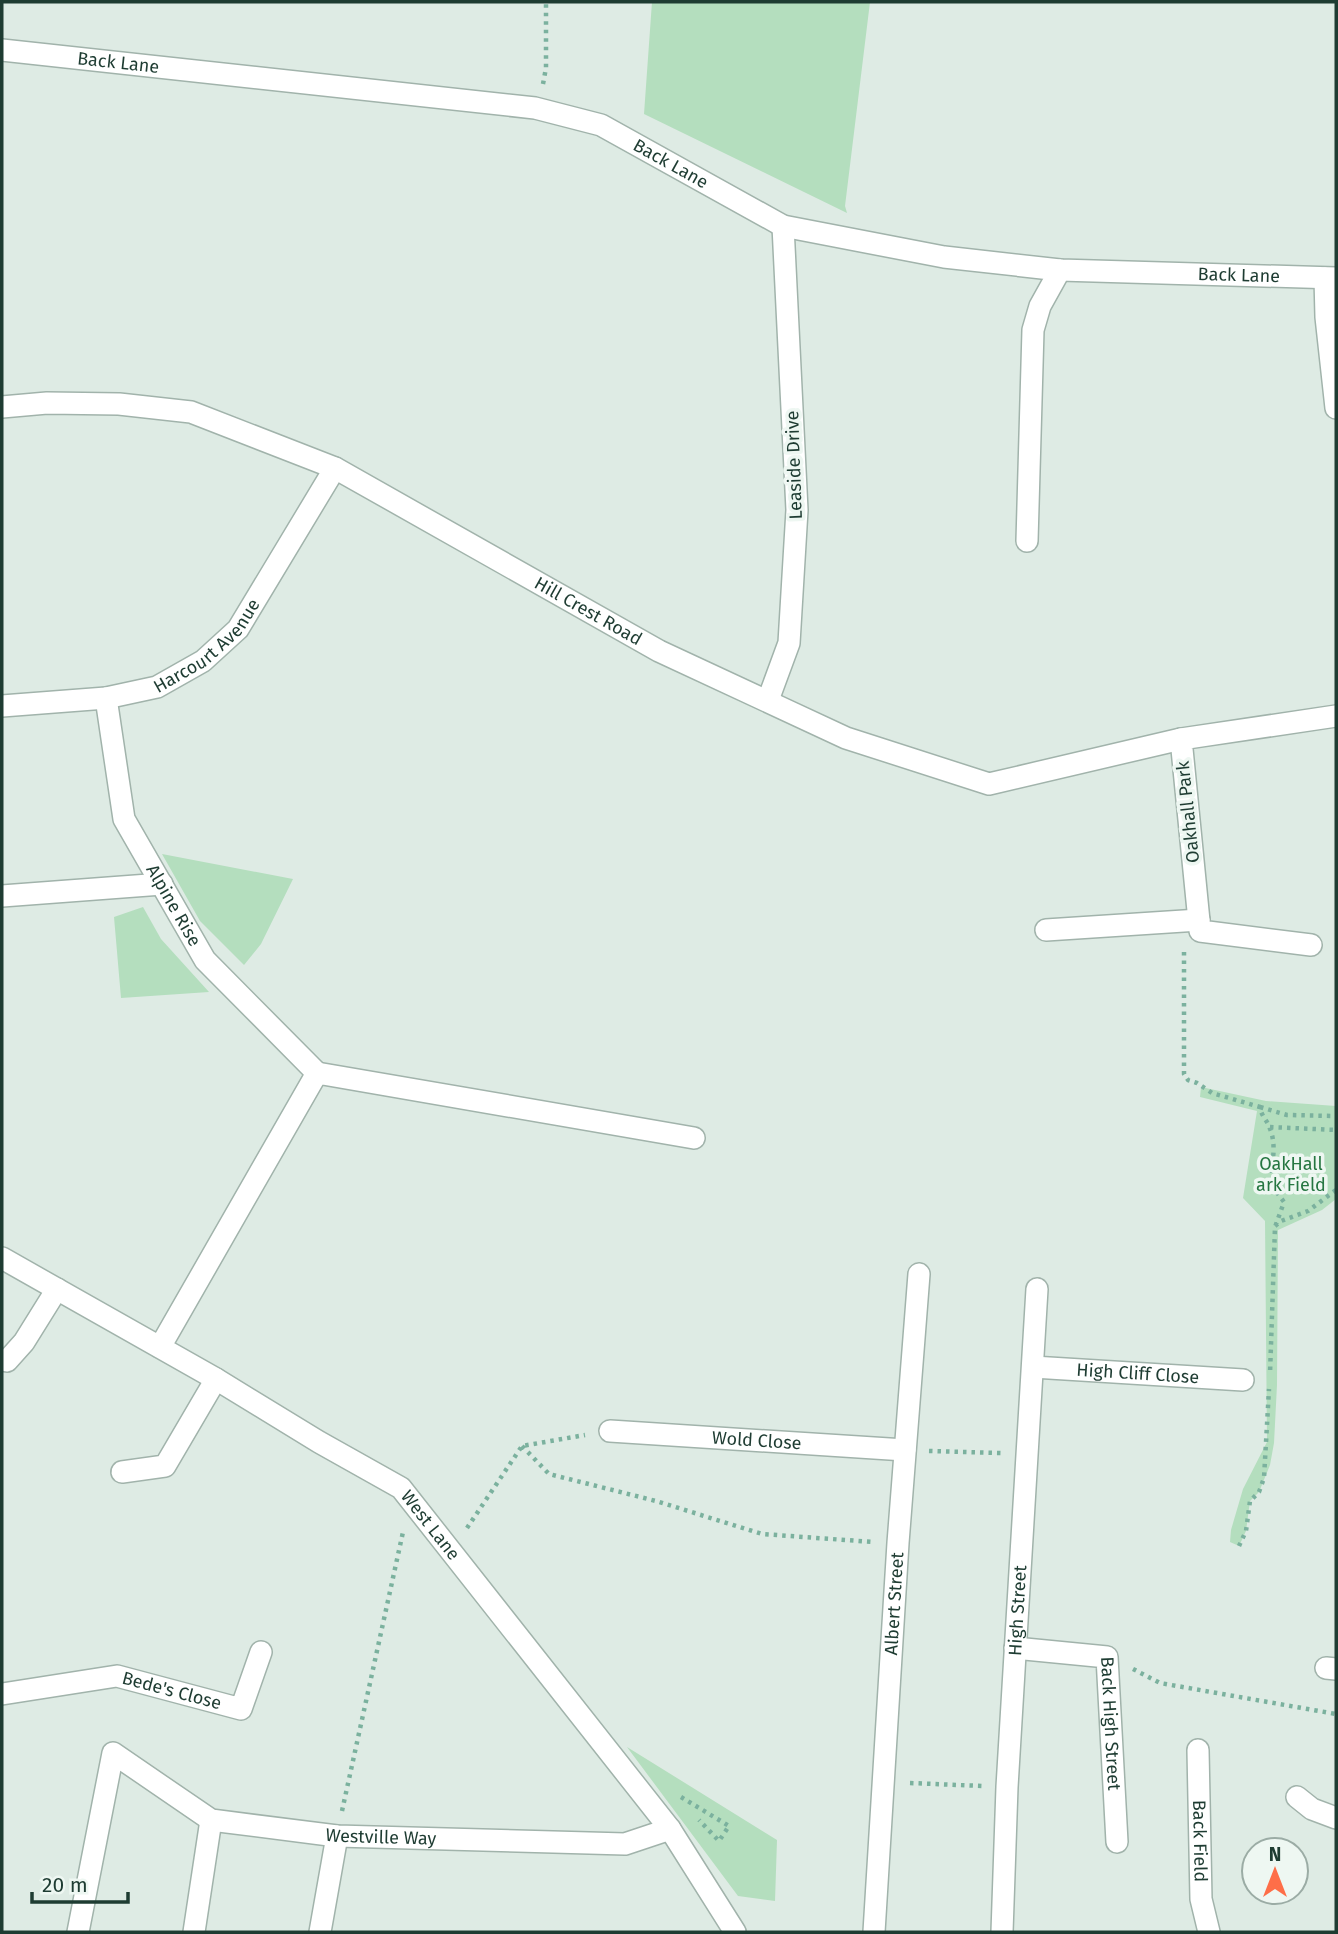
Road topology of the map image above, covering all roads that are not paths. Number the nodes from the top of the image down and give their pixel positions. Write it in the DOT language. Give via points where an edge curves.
graph roads {
  1 [pos="2,50"];
  2 [pos="783,226"];
  3 [pos="1060,270"];
  4 [pos="1331,278"];
  5 [pos="2,407"];
  6 [pos="1336,408"];
  7 [pos="335,468"];
  8 [pos="1027,541"];
  9 [pos="106,698"];
  10 [pos="768,700"];
  11 [pos="2,706"];
  12 [pos="1336,716"];
  13 [pos="1181,739"];
  14 [pos="162,884"];
  15 [pos="2,896"];
  16 [pos="1199,920"];
  17 [pos="1045,930"];
  18 [pos="1311,944"];
  19 [pos="317,1073"];
  20 [pos="694,1138"];
  21 [pos="2,1258"];
  22 [pos="919,1274"];
  23 [pos="57,1289"];
  24 [pos="1037,1289"];
  25 [pos="160,1347"];
  26 [pos="7,1361"];
  27 [pos="1033,1367"];
  28 [pos="216,1379"];
  29 [pos="1243,1380"];
  30 [pos="610,1431"];
  31 [pos="905,1450"];
  32 [pos="122,1472"];
  33 [pos="1015,1648"];
  34 [pos="261,1652"];
  35 [pos="2,1694"];
  36 [pos="1198,1749"];
  37 [pos="1297,1797"];
  38 [pos="1336,1818"];
  39 [pos="211,1820"];
  40 [pos="670,1829"];
  41 [pos="337,1836"];
  42 [pos="1117,1843"];
  43 [pos="78,1932"];
  44 [pos="194,1932"];
  45 [pos="320,1932"];
  46 [pos="735,1932"];
  47 [pos="874,1932"];
  48 [pos="1002,1932"];
  49 [pos="1209,1932"];
  1 -- 2 [label="street, Back Lane" via="535,108 601,125"];
  2 -- 3 [label="street, Back Lane" via="944,257"];
  2 -- 10 [label="street, Leaside Drive" via="797,510 789,643"];
  3 -- 4 [label="street, Back Lane"];
  3 -- 8 [label="street" via="1032,330"];
  4 -- 6 [label="street" via="1326,317"];
  5 -- 7 [label="street, Hill Crest Road" via="119,404 191,412"];
  7 -- 9 [label="street, Harcourt Avenue" via="238,629 203,662 157,687"];
  7 -- 10 [label="street, Hill Crest Road" via="659,651"];
  9 -- 11 [label="street, Harcourt Avenue"];
  9 -- 14 [label="street, Alpine Rise" via="124,819"];
  10 -- 13 [label="street, Hill Crest Road" via="846,738 989,784"];
  12 -- 13 [label="street, Oakhall Park"];
  13 -- 16 [label="street, Oakhall Park"];
  14 -- 15 [label="street"];
  14 -- 19 [label="street, Alpine Rise" via="205,960"];
  16 -- 17 [label="street"];
  16 -- 18 [label="street" via="1200,931"];
  19 -- 20 [label="street"];
  19 -- 25 [label="street"];
  21 -- 23 [label="street, West Lane"];
  22 -- 31 [label="street, Albert Street"];
  23 -- 25 [label="street, West Lane"];
  23 -- 26 [label="street"];
  24 -- 27 [label="street, High Street"];
  25 -- 28 [label="street, West Lane"];
  27 -- 29 [label="street, High Cliff Close"];
  27 -- 33 [label="street, High Street"];
  28 -- 32 [label="street" via="165,1466"];
  28 -- 40 [label="street, West Lane" via="401,1488"];
  30 -- 31 [label="street, Wold Close"];
  31 -- 47 [label="street, Albert Street"];
  33 -- 42 [label="street, Back High Street" via="1107,1657"];
  33 -- 48 [label="street, High Street"];
  34 -- 35 [label="street, Bede's Close" via="241,1709 117,1676"];
  36 -- 49 [label="street, Back Field" via="1200,1899"];
  37 -- 38 [label="street"];
  39 -- 41 [label="street, Westville Way"];
  39 -- 43 [label="street, Westville Way" via="113,1753"];
  39 -- 44 [label="street"];
  40 -- 41 [label="street, Westville Way" via="625,1844"];
  40 -- 46 [label="street, West Lane"];
  41 -- 45 [label="street"];
}
